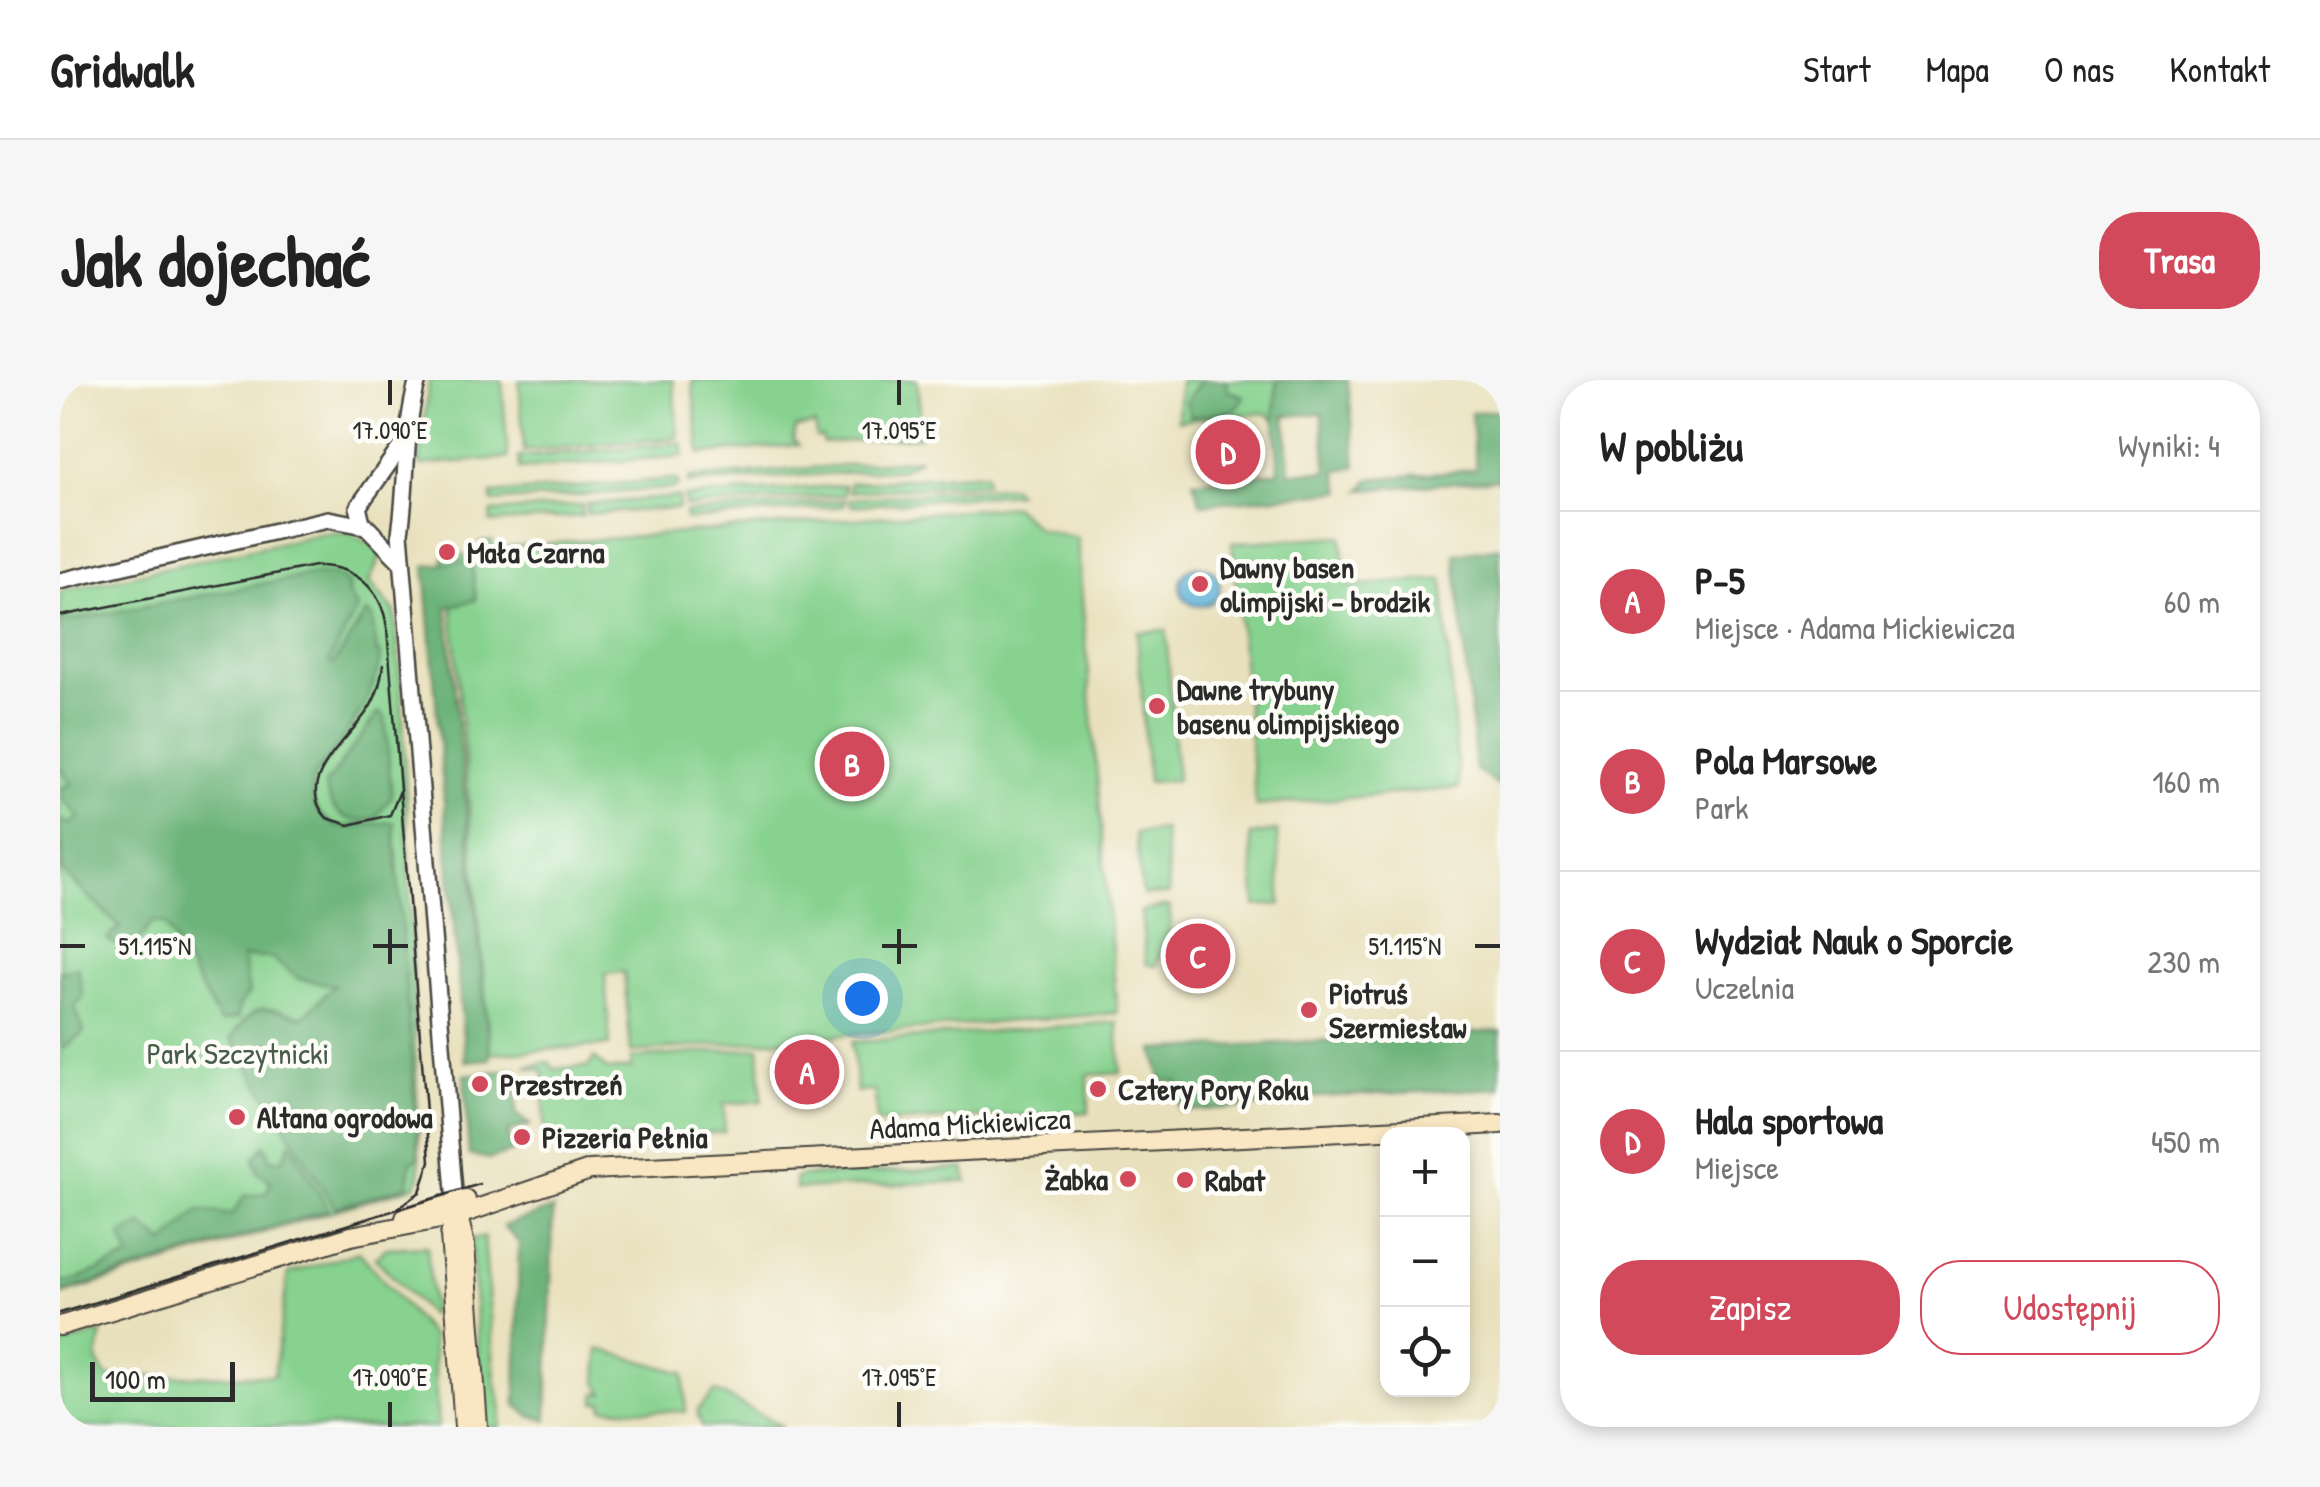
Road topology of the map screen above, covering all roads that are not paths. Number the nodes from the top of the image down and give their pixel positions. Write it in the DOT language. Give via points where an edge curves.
graph roads {
  1 [pos="414,384"];
  2 [pos="406,441"];
  3 [pos="370,488"];
  4 [pos="403,500"];
  5 [pos="328,519"];
  6 [pos="402,523"];
  7 [pos="370,529"];
  8 [pos="403,564"];
  9 [pos="60,580"];
  10 [pos="1500,1124"];
  11 [pos="456,1209"];
  12 [pos="60,1326"];
  13 [pos="464,1427"];
  14 [pos="478,1427"];
  1 -- 2 [label="street"];
  2 -- 3 [label="street"];
  2 -- 4 [label="street"];
  3 -- 4 [label="street" via="392,489"];
  3 -- 5 [label="street"];
  3 -- 7 [label="street" via="358,512"];
  4 -- 6 [label="street"];
  5 -- 7 [label="street"];
  5 -- 9 [label="street"];
  6 -- 7 [label="street" via="392,530"];
  6 -- 8 [label="street"];
  7 -- 8 [label="street"];
  8 -- 11 [label="street"];
  10 -- 11 [label="main road, Adama Mickiewicza" via="616,1168"];
  11 -- 12 [label="main road, Adama Mickiewicza"];
  11 -- 13 [label="main road" via="450,1235"];
  11 -- 14 [label="main road" via="465,1245"];
}
